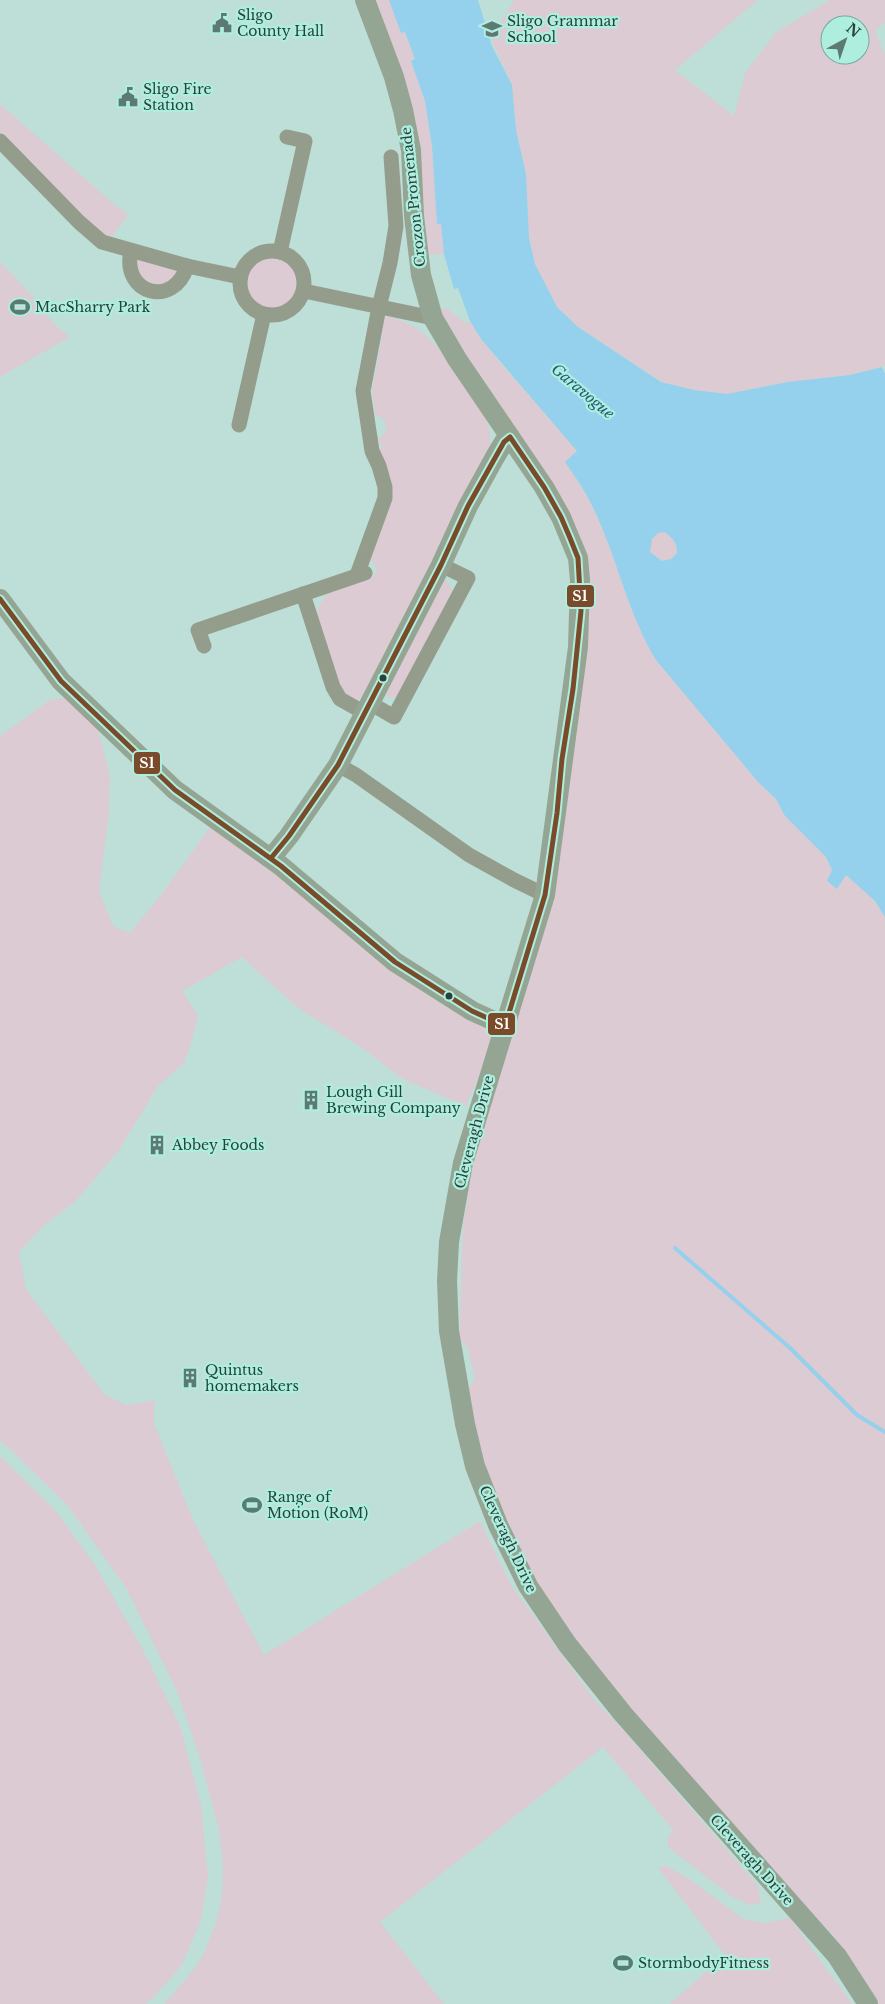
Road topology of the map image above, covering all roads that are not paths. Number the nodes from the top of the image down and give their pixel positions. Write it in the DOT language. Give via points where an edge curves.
graph roads {
  1 [pos="365,0"];
  2 [pos="287,138"];
  3 [pos="0,141"];
  4 [pos="391,157"];
  5 [pos="131,251"];
  6 [pos="280,252"];
  7 [pos="187,266"];
  8 [pos="240,277"];
  9 [pos="304,291"];
  10 [pos="379,307"];
  11 [pos="264,314"];
  12 [pos="433,318"];
  13 [pos="238,425"];
  14 [pos="510,437"];
  15 [pos="442,564"];
  16 [pos="303,594"];
  17 [pos="0,600"];
  18 [pos="204,646"];
  19 [pos="367,708"];
  20 [pos="338,766"];
  21 [pos="271,858"];
  22 [pos="545,894"];
  23 [pos="505,1026"];
  24 [pos="868,2004"];
  1 -- 12 [label="street, Crozon Promenade" via="404,110 411,150 420,266"];
  2 -- 6 [label="street" via="305,141"];
  3 -- 5 [label="street" via="102,242"];
  4 -- 10 [label="street" via="396,226"];
  5 -- 7 [label="street"];
  5 -- 7 [label="street" via="128,261 134,280 150,291 170,290 181,280"];
  6 -- 8 [label="street" via="264,252 252,258"];
  6 -- 9 [label="street" via="293,258 301,268"];
  7 -- 8 [label="street"];
  8 -- 11 [label="street" via="244,299"];
  9 -- 10 [label="street"];
  9 -- 11 [label="street" via="298,303 288,311 279,315"];
  10 -- 12 [label="street"];
  10 -- 16 [label="street" via="363,391 372,451 385,487 385,498 363,574"];
  11 -- 13 [label="street"];
  12 -- 14 [label="street, Crozon Promenade"];
  14 -- 15 [label="street" via="491,464"];
  14 -- 22 [label="street, Crozon Promenade" via="562,517 578,558 580,580 578,646"];
  15 -- 19 [label="street"];
  15 -- 19 [label="street" via="468,578 394,717"];
  16 -- 18 [label="street" via="198,630"];
  16 -- 19 [label="street" via="333,687 340,699"];
  17 -- 21 [label="street" via="72,692 175,790"];
  19 -- 20 [label="street"];
  20 -- 21 [label="street"];
  20 -- 22 [label="street" via="356,775 469,855"];
  21 -- 23 [label="street" via="395,962 472,1011"];
  22 -- 23 [label="street, Cleveragh Drive"];
  23 -- 24 [label="street, Cleveragh Drive" via="464,1162 449,1242 449,1331 474,1466 528,1586 567,1644 636,1728 837,1956"];
}
